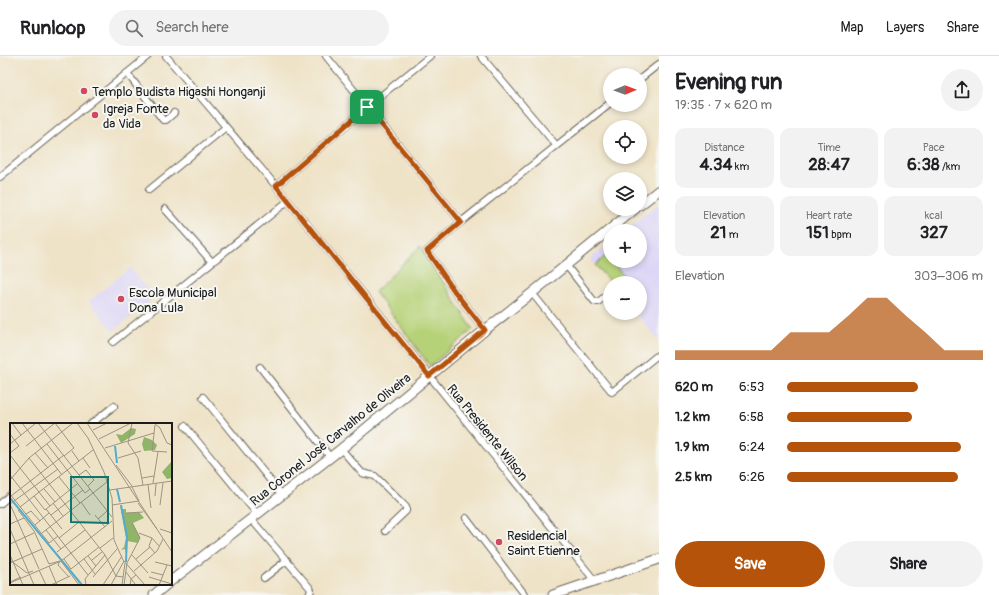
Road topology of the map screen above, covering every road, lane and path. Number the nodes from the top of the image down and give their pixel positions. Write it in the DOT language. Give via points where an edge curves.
graph roads {
  1 [pos="148,56"];
  2 [pos="166,56"];
  3 [pos="326,56"];
  4 [pos="430,56"];
  5 [pos="481,56"];
  6 [pos="659,64"];
  7 [pos="127,73"];
  8 [pos="647,73"];
  9 [pos="367,107"];
  10 [pos="603,108"];
  11 [pos="174,113"];
  12 [pos="226,127"];
  13 [pos="556,145"];
  14 [pos="0,177"];
  15 [pos="276,186"];
  16 [pos="149,190"];
  17 [pos="659,190"];
  18 [pos="647,199"];
  19 [pos="288,201"];
  20 [pos="165,209"];
  21 [pos="627,216"];
  22 [pos="461,222"];
  23 [pos="212,262"];
  24 [pos="566,266"];
  25 [pos="532,293"];
  26 [pos="603,298"];
  27 [pos="485,330"];
  28 [pos="113,342"];
  29 [pos="659,354"];
  30 [pos="260,366"];
  31 [pos="429,376"];
  32 [pos="203,397"];
  33 [pos="114,406"];
  34 [pos="92,423"];
  35 [pos="185,426"];
  36 [pos="341,449"];
  37 [pos="330,457"];
  38 [pos="10,495"];
  39 [pos="282,495"];
  40 [pos="0,504"];
  41 [pos="254,517"];
  42 [pos="466,518"];
  43 [pos="385,531"];
  44 [pos="659,559"];
  45 [pos="287,560"];
  46 [pos="264,578"];
  47 [pos="172,580"];
  48 [pos="595,581"];
  49 [pos="163,585"];
  50 [pos="154,595"];
  51 [pos="309,595"];
  52 [pos="525,595"];
  53 [pos="553,595"];
  1 -- 7 [label="street"];
  2 -- 12 [label="street, Rua Presidente Wilson"];
  3 -- 9 [label="street"];
  4 -- 9 [label="street"];
  5 -- 13 [label="street"];
  6 -- 8 [label="street"];
  7 -- 11 [label="street" via="163,120"];
  7 -- 14 [label="street"];
  9 -- 15 [label="street"];
  9 -- 22 [label="street"];
  10 -- 13 [label="street"];
  12 -- 15 [label="street, Rua Presidente Wilson"];
  12 -- 16 [label="street"];
  13 -- 22 [label="street"];
  15 -- 19 [label="street, Rua Presidente Wilson"];
  17 -- 18 [label="street"];
  19 -- 23 [label="street"];
  19 -- 31 [label="street, Rua Presidente Wilson"];
  20 -- 23 [label="street"];
  21 -- 24 [label="street, Rua Coronel José Carvalho de Oliveira"];
  22 -- 27 [label="street" via="427,251"];
  23 -- 28 [label="street"];
  24 -- 25 [label="street, Rua Coronel José Carvalho de Oliveira"];
  24 -- 26 [label="street" via="594,301 598,302"];
  25 -- 27 [label="street, Rua Coronel José Carvalho de Oliveira"];
  25 -- 29 [label="street" via="612,392"];
  27 -- 31 [label="street, Rua Coronel José Carvalho de Oliveira"];
  30 -- 37 [label="street"];
  31 -- 36 [label="street, Rua Coronel José Carvalho de Oliveira"];
  31 -- 48 [label="street, Rua Presidente Wilson"];
  32 -- 39 [label="street"];
  33 -- 34 [label="street"];
  35 -- 41 [label="street"];
  36 -- 37 [label="street, Rua Coronel José Carvalho de Oliveira"];
  36 -- 43 [label="street" via="362,472 375,476 406,507 406,512"];
  37 -- 39 [label="street, Rua Coronel José Carvalho de Oliveira"];
  38 -- 40 [label="street"];
  39 -- 41 [label="street, Rua Coronel José Carvalho de Oliveira"];
  41 -- 45 [label="street"];
  41 -- 47 [label="street, Rua Coronel José Carvalho de Oliveira"];
  42 -- 52 [label="street"];
  44 -- 48 [label="street"];
  45 -- 46 [label="street"];
  45 -- 51 [label="street" via="310,588"];
  48 -- 53 [label="street"];
  49 -- 50 [label="street"];
}
